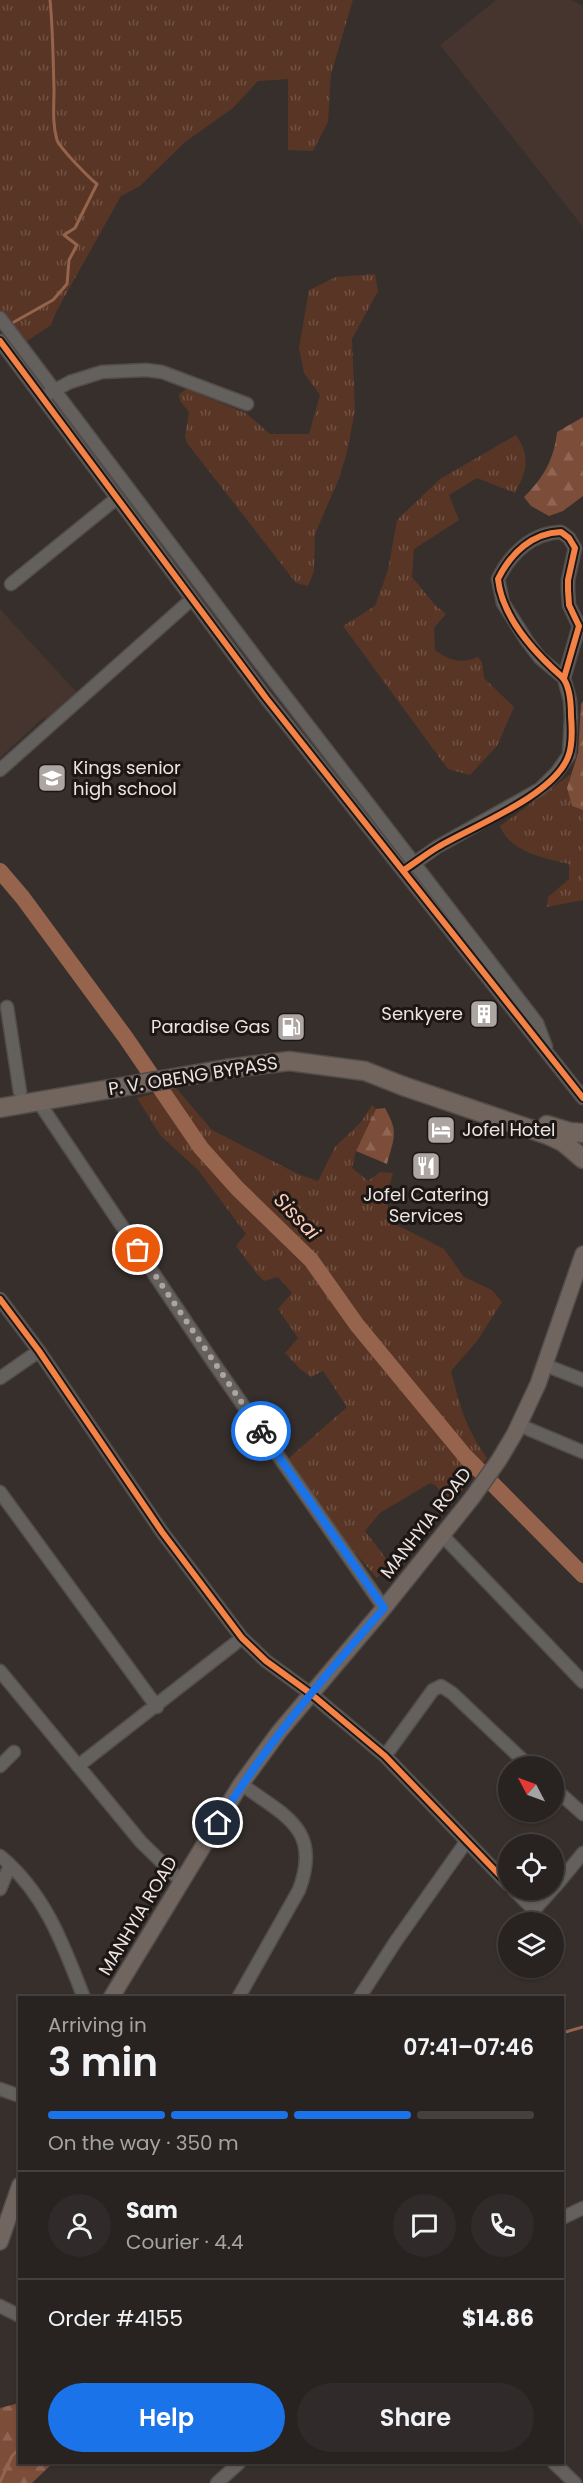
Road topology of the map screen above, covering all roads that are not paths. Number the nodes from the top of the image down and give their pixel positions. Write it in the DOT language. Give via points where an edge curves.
graph roads {
  1 [pos="0,318"];
  2 [pos="0,341"];
  3 [pos="55,389"];
  4 [pos="43,399"];
  5 [pos="247,404"];
  6 [pos="117,498"];
  7 [pos="11,584"];
  8 [pos="192,599"];
  9 [pos="564,678"];
  10 [pos="0,770"];
  11 [pos="414,863"];
  12 [pos="404,870"];
  13 [pos="7,1007"];
  14 [pos="548,1051"];
  15 [pos="151,1076"];
  16 [pos="20,1092"];
  17 [pos="0,1096"];
  18 [pos="583,1098"];
  19 [pos="38,1101"];
  20 [pos="0,1108"];
  21 [pos="583,1133"];
  22 [pos="583,1159"];
  23 [pos="583,1254"];
  24 [pos="0,1299"];
  25 [pos="39,1351"];
  26 [pos="545,1365"];
  27 [pos="0,1378"];
  28 [pos="583,1380"];
  29 [pos="519,1425"];
  30 [pos="583,1452"];
  31 [pos="0,1492"];
  32 [pos="442,1535"];
  33 [pos="384,1608"];
  34 [pos="242,1638"];
  35 [pos="0,1671"];
  36 [pos="583,1682"];
  37 [pos="310,1693"];
  38 [pos="157,1707"];
  39 [pos="14,1752"];
  40 [pos="385,1756"];
  41 [pos="518,1756"];
  42 [pos="0,1766"];
  43 [pos="78,1766"];
  44 [pos="242,1784"];
  45 [pos="564,1797"];
  46 [pos="583,1814"];
  47 [pos="466,1842"];
  48 [pos="583,1853"];
  49 [pos="0,1857"];
  50 [pos="10,1865"];
  51 [pos="498,1874"];
  52 [pos="564,1876"];
  53 [pos="182,1882"];
  54 [pos="0,1889"];
  55 [pos="524,1900"];
  56 [pos="543,1900"];
  57 [pos="83,1996"];
  58 [pos="112,1996"];
  59 [pos="243,1996"];
  60 [pos="360,1996"];
  61 [pos="0,2089"];
  62 [pos="18,2095"];
  63 [pos="18,2196"];
  64 [pos="583,2208"];
  65 [pos="564,2217"];
  66 [pos="14,2218"];
  67 [pos="0,2242"];
  68 [pos="0,2306"];
  69 [pos="18,2315"];
  70 [pos="238,2464"];
  71 [pos="555,2464"];
  72 [pos="217,2483"];
  73 [pos="575,2483"];
  1 -- 3 [label="street"];
  2 -- 4 [label="street"];
  3 -- 4 [label="street"];
  3 -- 5 [label="street" via="102,372 146,370 162,372"];
  3 -- 11 [label="street"];
  4 -- 6 [label="street"];
  6 -- 7 [label="street"];
  6 -- 8 [label="street"];
  8 -- 10 [label="street"];
  8 -- 12 [label="street"];
  9 -- 9 [label="street" via="579,626 569,605 568,590 575,548 561,532 549,532 516,552 498,579 499,590 527,641"];
  9 -- 11 [label="street" via="570,700 571,739 569,755 557,772 540,789"];
  11 -- 12 [label="street"];
  11 -- 14 [label="street" via="537,1023"];
  12 -- 14 [label="street"];
  13 -- 16 [label="street"];
  14 -- 18 [label="street"];
  15 -- 16 [label="highway, P. V. OBENG BYPASS"];
  15 -- 19 [label="highway, P. V. OBENG BYPASS"];
  15 -- 21 [label="highway, P. V. OBENG BYPASS" via="290,1051 367,1061 538,1122"];
  15 -- 22 [label="highway, P. V. OBENG BYPASS" via="290,1061 365,1071 548,1135"];
  16 -- 17 [label="highway, P. V. OBENG BYPASS"];
  19 -- 20 [label="highway, P. V. OBENG BYPASS"];
  19 -- 33 [label="street"];
  23 -- 26 [label="main road, MANHYIA ROAD"];
  24 -- 25 [label="street"];
  25 -- 27 [label="street"];
  25 -- 34 [label="street" via="162,1532"];
  26 -- 28 [label="street"];
  26 -- 29 [label="main road, MANHYIA ROAD"];
  29 -- 30 [label="street"];
  29 -- 32 [label="main road, MANHYIA ROAD" via="499,1460"];
  31 -- 38 [label="street"];
  32 -- 33 [label="main road, MANHYIA ROAD"];
  32 -- 36 [label="street"];
  33 -- 37 [label="main road, MANHYIA ROAD"];
  34 -- 37 [label="street"];
  34 -- 38 [label="street"];
  35 -- 43 [label="street"];
  37 -- 40 [label="street"];
  37 -- 44 [label="main road, MANHYIA ROAD"];
  38 -- 43 [label="street"];
  39 -- 42 [label="street"];
  40 -- 41 [label="street" via="433,1690 441,1686"];
  40 -- 47 [label="street"];
  43 -- 53 [label="street" via="141,1842"];
  44 -- 53 [label="main road, MANHYIA ROAD"];
  44 -- 59 [label="street" via="297,1826 306,1855 299,1890"];
  45 -- 46 [label="street"];
  47 -- 51 [label="street"];
  47 -- 60 [label="street"];
  48 -- 52 [label="street"];
  49 -- 50 [label="street"];
  50 -- 54 [label="street"];
  50 -- 57 [label="street" via="52,1921"];
  53 -- 58 [label="main road, MANHYIA ROAD"];
  55 -- 56 [label="street" via="534,1910"];
  61 -- 62 [label="street"];
  63 -- 66 [label="main road"];
  64 -- 65 [label="street"];
  66 -- 67 [label="main road"];
  68 -- 69 [label="street"];
  70 -- 72 [label="street"];
  71 -- 73 [label="street"];
}
